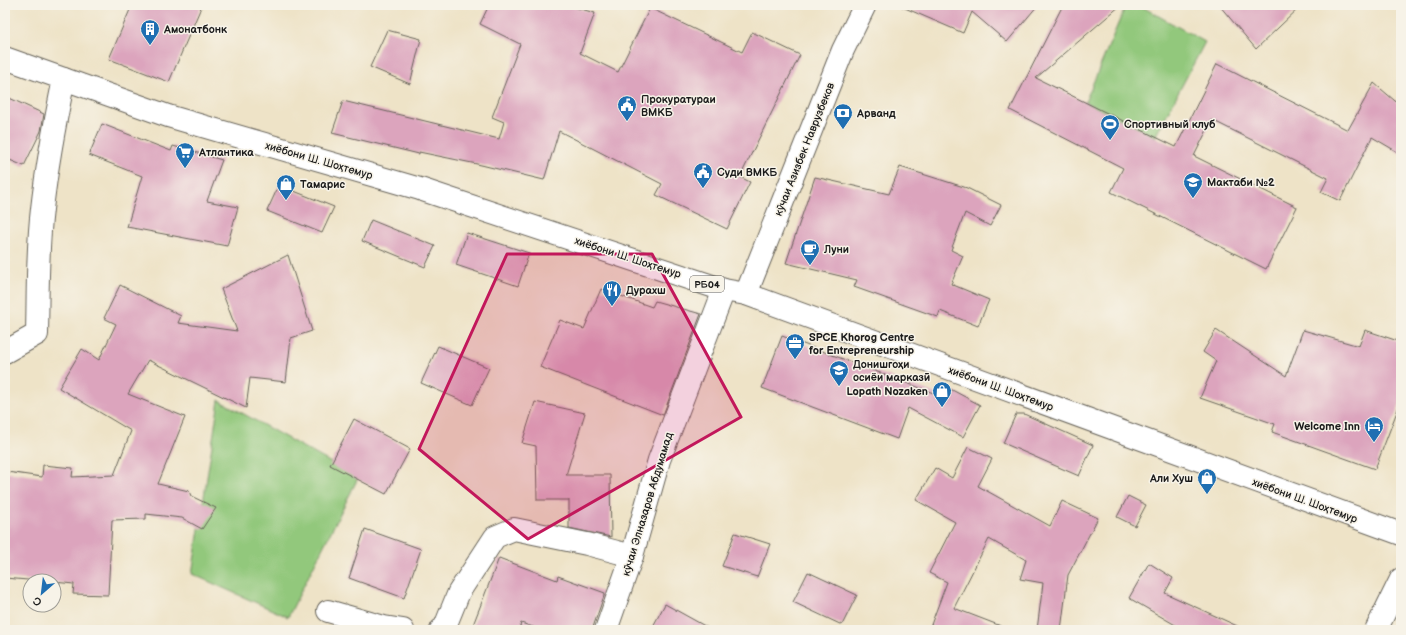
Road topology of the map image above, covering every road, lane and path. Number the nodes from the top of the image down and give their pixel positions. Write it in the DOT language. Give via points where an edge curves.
graph roads {
  1 [pos="865,5"];
  2 [pos="5,58"];
  3 [pos="64,79"];
  4 [pos="724,290"];
  5 [pos="746,294"];
  6 [pos="5,352"];
  7 [pos="1401,534"];
  8 [pos="632,556"];
  9 [pos="1401,579"];
  10 [pos="328,611"];
  11 [pos="403,630"];
  12 [pos="441,630"];
  13 [pos="606,630"];
  14 [pos="1376,630"];
  1 -- 5 [label="main road, кӯчаи Азизбек Наврузбеков" via="843,50"];
  2 -- 3 [label="main road, хиёбони Ш. Шоҳтемур / РБ04"];
  3 -- 4 [label="main road, хиёбони Ш. Шоҳтемур / РБ04" via="168,116 420,189"];
  3 -- 6 [label="main road" via="42,210 37,334"];
  4 -- 5 [label="main road, хиёбони Ш. Шоҳтемур / РБ04"];
  4 -- 8 [label="main road, кӯчаи Элназаров Абдумамад" via="659,460"];
  5 -- 7 [label="main road, хиёбони Ш. Шоҳтемур / РБ04"];
  8 -- 12 [label="main road" via="514,529 495,538 459,592 444,629"];
  8 -- 13 [label="main road, кӯчаи Элназаров Абдумамад"];
  9 -- 14 [label="main road"];
  10 -- 11 [label="main road"];
}
